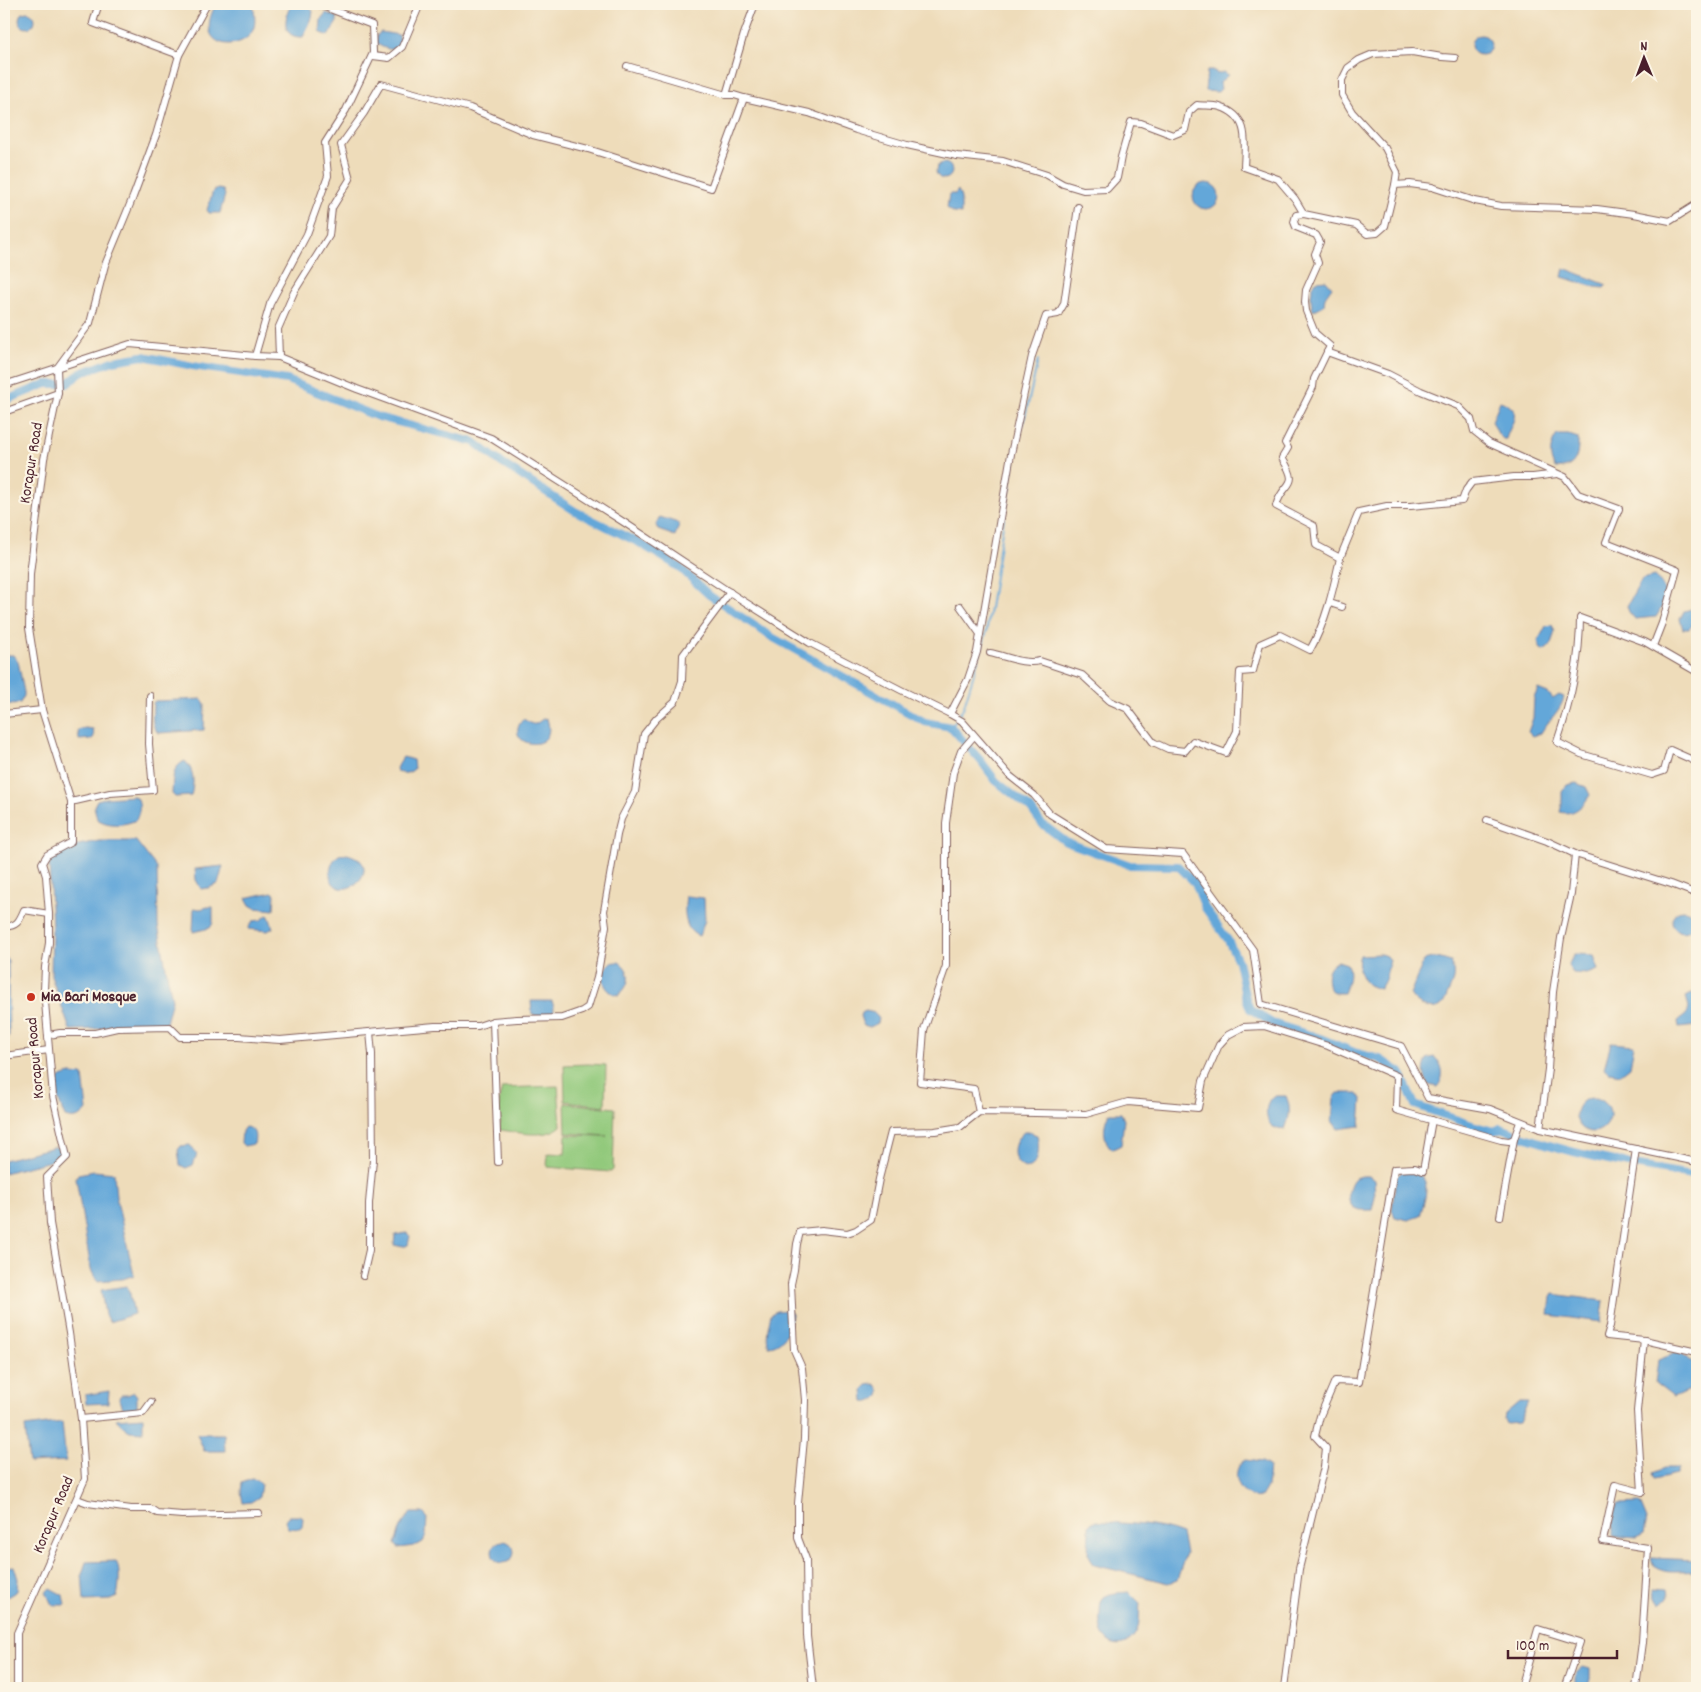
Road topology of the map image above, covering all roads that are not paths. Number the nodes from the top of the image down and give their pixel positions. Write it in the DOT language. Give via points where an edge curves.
graph roads {
  1 [pos="92,4"];
  2 [pos="207,4"];
  3 [pos="317,4"];
  4 [pos="420,4"];
  5 [pos="755,4"];
  6 [pos="372,53"];
  7 [pos="178,55"];
  8 [pos="1455,58"];
  9 [pos="627,66"];
  10 [pos="726,95"];
  11 [pos="744,98"];
  12 [pos="1395,185"];
  13 [pos="1697,204"];
  14 [pos="1078,207"];
  15 [pos="1304,214"];
  16 [pos="1326,352"];
  17 [pos="255,356"];
  18 [pos="279,357"];
  19 [pos="58,368"];
  20 [pos="4,385"];
  21 [pos="58,391"];
  22 [pos="4,412"];
  23 [pos="1558,474"];
  24 [pos="1340,558"];
  25 [pos="730,592"];
  26 [pos="1330,602"];
  27 [pos="960,606"];
  28 [pos="1342,607"];
  29 [pos="980,634"];
  30 [pos="1653,646"];
  31 [pos="990,653"];
  32 [pos="1697,672"];
  33 [pos="150,696"];
  34 [pos="42,710"];
  35 [pos="4,714"];
  36 [pos="950,714"];
  37 [pos="972,738"];
  38 [pos="1697,762"];
  39 [pos="71,802"];
  40 [pos="1487,820"];
  41 [pos="1575,854"];
  42 [pos="1697,894"];
  43 [pos="49,914"];
  44 [pos="4,927"];
  45 [pos="493,1021"];
  46 [pos="370,1032"];
  47 [pos="49,1035"];
  48 [pos="49,1050"];
  49 [pos="4,1056"];
  50 [pos="979,1112"];
  51 [pos="1432,1120"];
  52 [pos="1519,1123"];
  53 [pos="1540,1129"];
  54 [pos="1514,1140"];
  55 [pos="1636,1149"];
  56 [pos="498,1162"];
  57 [pos="1697,1162"];
  58 [pos="1500,1217"];
  59 [pos="363,1276"];
  60 [pos="1644,1340"];
  61 [pos="1697,1352"];
  62 [pos="151,1402"];
  63 [pos="81,1419"];
  64 [pos="77,1499"];
  65 [pos="260,1513"];
  66 [pos="17,1688"];
  67 [pos="813,1688"];
  68 [pos="1284,1688"];
  69 [pos="1521,1688"];
  70 [pos="1570,1688"];
  71 [pos="1636,1688"];
  1 -- 7 [label="street" via="98,6 93,23"];
  2 -- 7 [label="street"];
  3 -- 6 [label="street" via="372,25"];
  4 -- 6 [label="street" via="402,47 389,58 373,56"];
  5 -- 10 [label="street"];
  6 -- 17 [label="street" via="346,110 325,143 328,176 307,234 270,304"];
  7 -- 19 [label="street" via="156,136 105,265 90,323"];
  8 -- 12 [label="street" via="1412,52 1373,54 1348,68 1342,80 1342,95 1352,112 1384,148 1397,172"];
  9 -- 10 [label="street"];
  10 -- 11 [label="street"];
  11 -- 15 [label="street" via="809,113 907,145 957,156 1003,161 1083,190 1108,189 1117,178 1131,122 1173,135 1185,130 1189,112 1197,105 1220,107 1238,117 1244,129 1244,166 1278,179"];
  11 -- 18 [label="street" via="711,188 533,134 470,108 381,84 341,145 350,179 332,208 329,236 294,292 278,329"];
  12 -- 13 [label="street" via="1432,187 1501,206 1597,209 1670,221"];
  12 -- 15 [label="street" via="1385,226 1377,233 1367,234 1356,226"];
  14 -- 29 [label="street" via="1064,304 1058,314 1046,316 1032,356 1011,454"];
  15 -- 16 [label="street" via="1296,216 1296,227 1316,235 1320,242 1314,254 1318,263 1306,290 1306,311 1315,333 1330,346"];
  16 -- 23 [label="street" via="1388,374 1458,406 1471,419 1474,431 1489,442"];
  16 -- 24 [label="street" via="1286,443 1288,448 1282,458 1291,472 1291,483 1278,497 1276,506 1314,526 1316,545"];
  17 -- 18 [label="street"];
  17 -- 19 [label="street" via="130,344"];
  18 -- 25 [label="street" via="491,438"];
  19 -- 20 [label="street"];
  19 -- 21 [label="street, Korapur Road"];
  21 -- 22 [label="street"];
  21 -- 34 [label="street, Korapur Road" via="44,459 30,574 29,628"];
  23 -- 24 [label="street" via="1472,482 1462,501 1387,506 1359,512"];
  23 -- 30 [label="street" via="1565,477 1578,494 1619,508 1606,542 1676,570"];
  24 -- 26 [label="street"];
  25 -- 36 [label="street" via="810,643"];
  25 -- 45 [label="street" via="683,655 682,681 675,702 644,734 635,792 618,827 604,911 604,940 588,1007 562,1018"];
  26 -- 28 [label="street"];
  26 -- 31 [label="street" via="1320,633 1310,650 1280,635 1260,644 1253,671 1240,672 1237,732 1226,753 1193,741 1185,751 1168,749 1153,742 1128,709 1110,701 1082,675 1040,661 1019,661"];
  27 -- 29 [label="street"];
  29 -- 36 [label="street" via="968,679"];
  30 -- 32 [label="street"];
  30 -- 38 [label="street" via="1580,618 1575,677 1557,742 1581,754 1652,776 1664,771 1670,750"];
  33 -- 39 [label="street" via="149,744 153,790 110,793"];
  34 -- 35 [label="street"];
  34 -- 39 [label="street, Korapur Road"];
  36 -- 37 [label="street" via="962,721"];
  37 -- 50 [label="street" via="961,751 952,772 946,823 946,966 924,1030 920,1082 974,1089"];
  37 -- 52 [label="street" via="1050,814 1106,849 1184,854 1253,950 1261,1004 1401,1046 1428,1098 1490,1109"];
  39 -- 43 [label="street, Korapur Road" via="71,842 47,856 42,863"];
  40 -- 41 [label="street"];
  41 -- 42 [label="street"];
  41 -- 53 [label="street" via="1553,992"];
  43 -- 44 [label="street" via="24,910 19,922"];
  43 -- 47 [label="street, Korapur Road" via="44,990"];
  45 -- 46 [label="street" via="478,1026"];
  45 -- 56 [label="street"];
  46 -- 47 [label="street" via="280,1040 180,1037 170,1027"];
  46 -- 59 [label="street" via="374,1160 369,1203 369,1250"];
  47 -- 48 [label="street, Korapur Road"];
  48 -- 49 [label="street"];
  48 -- 63 [label="street, Korapur Road" via="53,1096 67,1157 47,1178 50,1223"];
  50 -- 51 [label="street" via="1086,1114 1128,1102 1198,1108 1203,1081 1219,1045 1228,1035 1243,1027 1264,1026 1328,1046 1397,1076 1396,1110"];
  50 -- 67 [label="street" via="960,1127 891,1132 871,1220 847,1233 800,1232 791,1284 794,1350 802,1368 805,1400 798,1538 806,1559 807,1636"];
  51 -- 54 [label="street" via="1501,1140"];
  51 -- 68 [label="street" via="1423,1171 1394,1169 1359,1382 1335,1380 1320,1416 1315,1436 1326,1448 1324,1467 1298,1569"];
  52 -- 53 [label="street"];
  52 -- 54 [label="street"];
  53 -- 55 [label="street"];
  54 -- 58 [label="street"];
  55 -- 57 [label="street"];
  55 -- 60 [label="street" via="1607,1336"];
  60 -- 61 [label="street"];
  60 -- 71 [label="street" via="1637,1411 1642,1492 1615,1485 1603,1541 1648,1548"];
  62 -- 63 [label="street" via="143,1413"];
  63 -- 64 [label="street, Korapur Road" via="85,1479"];
  64 -- 65 [label="street" via="151,1509 157,1514"];
  64 -- 66 [label="street, Korapur Road" via="17,1633"];
  69 -- 70 [label="street" via="1538,1629 1580,1642 1565,1686"];
}
